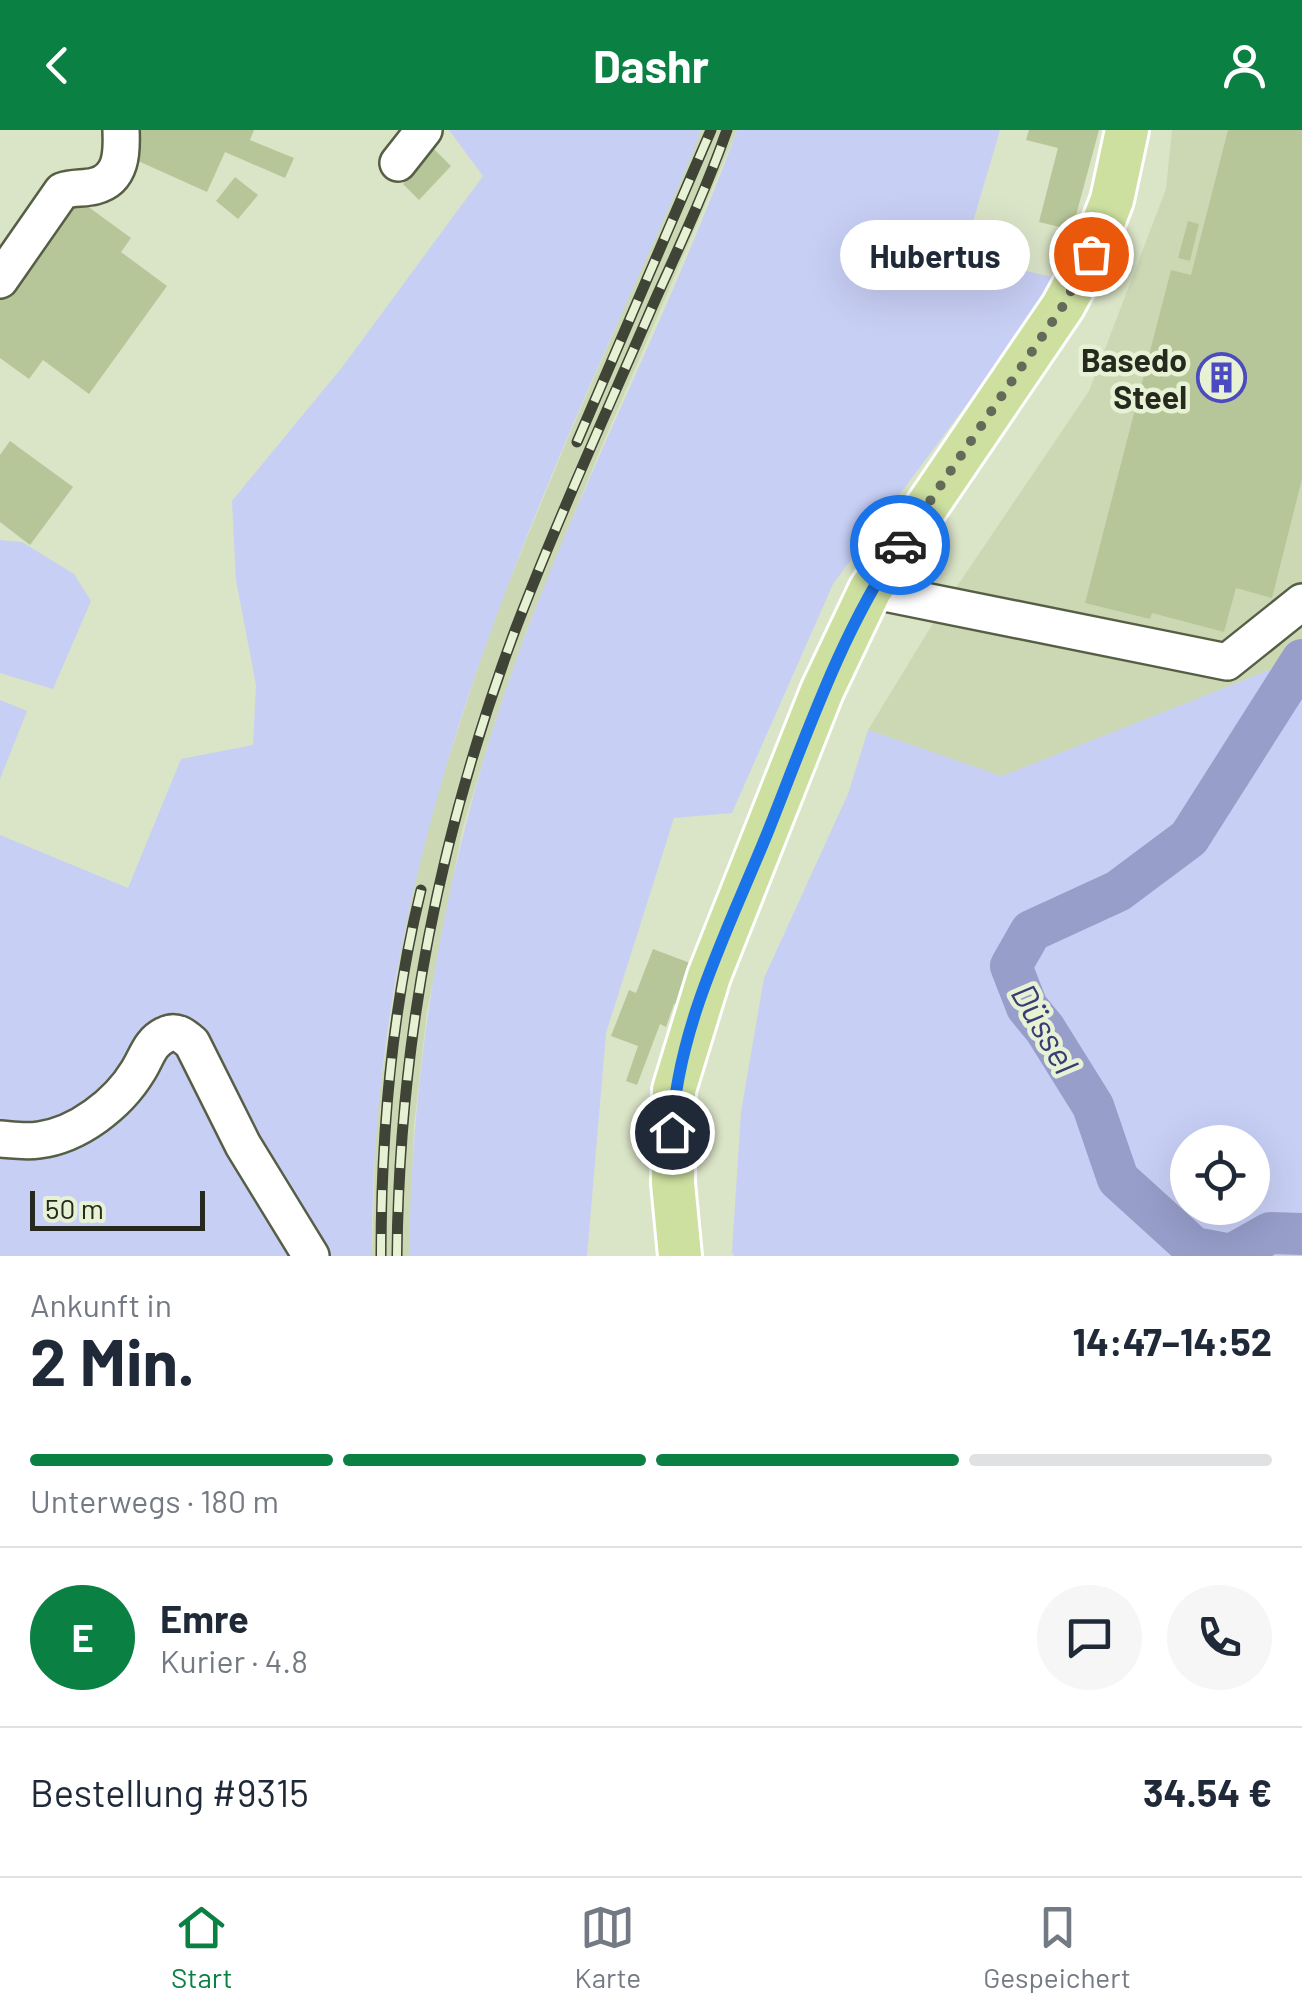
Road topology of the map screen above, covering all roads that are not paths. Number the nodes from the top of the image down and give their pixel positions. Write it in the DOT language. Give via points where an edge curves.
graph roads {
  1 [pos="121,130"];
  2 [pos="424,130"];
  3 [pos="1128,130"];
  4 [pos="398,163"];
  5 [pos="0,280"];
  6 [pos="870,590"];
  7 [pos="1302,602"];
  8 [pos="0,1139"];
  9 [pos="311,1256"];
  10 [pos="680,1256"];
  1 -- 5 [label="street" via="118,167 102,183 62,192"];
  2 -- 4 [label="street"];
  3 -- 6 [label="main road" via="1112,200 1063,306"];
  6 -- 7 [label="street" via="1227,662"];
  6 -- 10 [label="main road" via="822,691 691,1029 674,1090"];
  8 -- 9 [label="street" via="36,1141 83,1124 114,1100 149,1047 172,1032 184,1036"];
}
